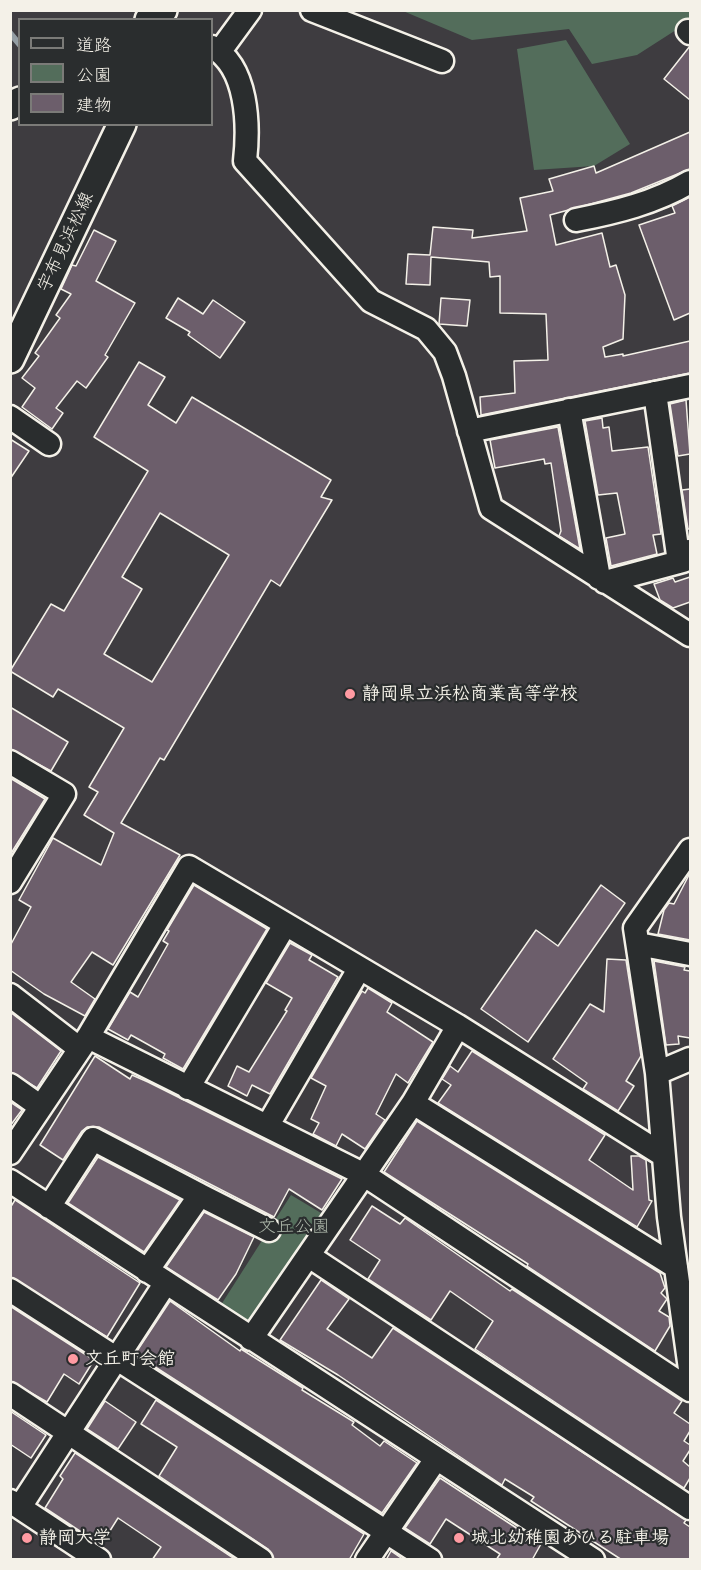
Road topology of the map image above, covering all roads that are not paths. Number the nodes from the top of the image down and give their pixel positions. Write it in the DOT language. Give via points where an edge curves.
graph roads {
  1 [pos="250,10"];
  2 [pos="312,10"];
  3 [pos="216,49"];
  4 [pos="442,61"];
  5 [pos="121,126"];
  6 [pos="690,182"];
  7 [pos="576,220"];
  8 [pos="10,359"];
  9 [pos="690,386"];
  10 [pos="655,393"];
  11 [pos="569,410"];
  12 [pos="10,417"];
  13 [pos="469,431"];
  14 [pos="49,444"];
  15 [pos="685,554"];
  16 [pos="602,580"];
  17 [pos="690,635"];
  18 [pos="10,762"];
  19 [pos="690,850"];
  20 [pos="12,877"];
  21 [pos="285,925"];
  22 [pos="638,944"];
  23 [pos="690,954"];
  24 [pos="359,969"];
  25 [pos="10,995"];
  26 [pos="458,1026"];
  27 [pos="84,1043"];
  28 [pos="690,1059"];
  29 [pos="657,1073"];
  30 [pos="10,1085"];
  31 [pos="188,1088"];
  32 [pos="413,1103"];
  33 [pos="41,1107"];
  34 [pos="268,1125"];
  35 [pos="10,1153"];
  36 [pos="663,1155"];
  37 [pos="363,1174"];
  38 [pos="10,1182"];
  39 [pos="200,1195"];
  40 [pos="49,1208"];
  41 [pos="269,1230"];
  42 [pos="309,1256"];
  43 [pos="676,1267"];
  44 [pos="156,1278"];
  45 [pos="10,1290"];
  46 [pos="251,1339"];
  47 [pos="117,1358"];
  48 [pos="690,1370"];
  49 [pos="690,1390"];
  50 [pos="10,1394"];
  51 [pos="68,1431"];
  52 [pos="436,1459"];
  53 [pos="15,1504"];
  54 [pos="690,1508"];
  55 [pos="386,1531"];
  56 [pos="99,1560"];
  57 [pos="261,1560"];
  58 [pos="367,1560"];
  59 [pos="430,1560"];
  60 [pos="592,1560"];
  1 -- 3 [label="street"];
  2 -- 4 [label="street"];
  3 -- 13 [label="street" via="232,67 243,98 248,132 245,161 371,301 426,329 445,352"];
  5 -- 8 [label="main road, 宇布見浜松線"];
  6 -- 7 [label="street" via="666,196 625,210"];
  9 -- 10 [label="street"];
  10 -- 11 [label="street"];
  10 -- 15 [label="street"];
  11 -- 13 [label="street"];
  11 -- 16 [label="street"];
  12 -- 14 [label="street"];
  13 -- 16 [label="street" via="491,508"];
  15 -- 16 [label="street"];
  16 -- 17 [label="street"];
  18 -- 20 [label="street" via="64,794"];
  19 -- 22 [label="street" via="635,928"];
  21 -- 24 [label="street"];
  21 -- 27 [label="street" via="189,867"];
  21 -- 31 [label="street"];
  22 -- 23 [label="street"];
  22 -- 29 [label="street"];
  24 -- 26 [label="street"];
  24 -- 34 [label="street"];
  25 -- 27 [label="street"];
  26 -- 32 [label="street"];
  26 -- 36 [label="street"];
  27 -- 31 [label="street"];
  27 -- 33 [label="street"];
  28 -- 29 [label="street"];
  29 -- 36 [label="street"];
  30 -- 33 [label="street"];
  31 -- 34 [label="street"];
  32 -- 37 [label="street"];
  32 -- 43 [label="street"];
  33 -- 35 [label="street"];
  34 -- 37 [label="street"];
  36 -- 43 [label="street"];
  37 -- 42 [label="street"];
  37 -- 49 [label="street"];
  38 -- 40 [label="street"];
  39 -- 40 [label="street" via="93,1139"];
  39 -- 41 [label="street"];
  39 -- 44 [label="street"];
  40 -- 44 [label="street"];
  42 -- 46 [label="street"];
  42 -- 54 [label="street"];
  43 -- 48 [label="street"];
  44 -- 46 [label="street"];
  44 -- 47 [label="street"];
  45 -- 47 [label="street"];
  46 -- 52 [label="street"];
  47 -- 51 [label="street"];
  47 -- 55 [label="street"];
  50 -- 51 [label="street"];
  51 -- 53 [label="street"];
  51 -- 57 [label="street"];
  52 -- 55 [label="street"];
  52 -- 60 [label="street"];
  53 -- 56 [label="street"];
  55 -- 58 [label="street"];
  55 -- 59 [label="street"];
}
